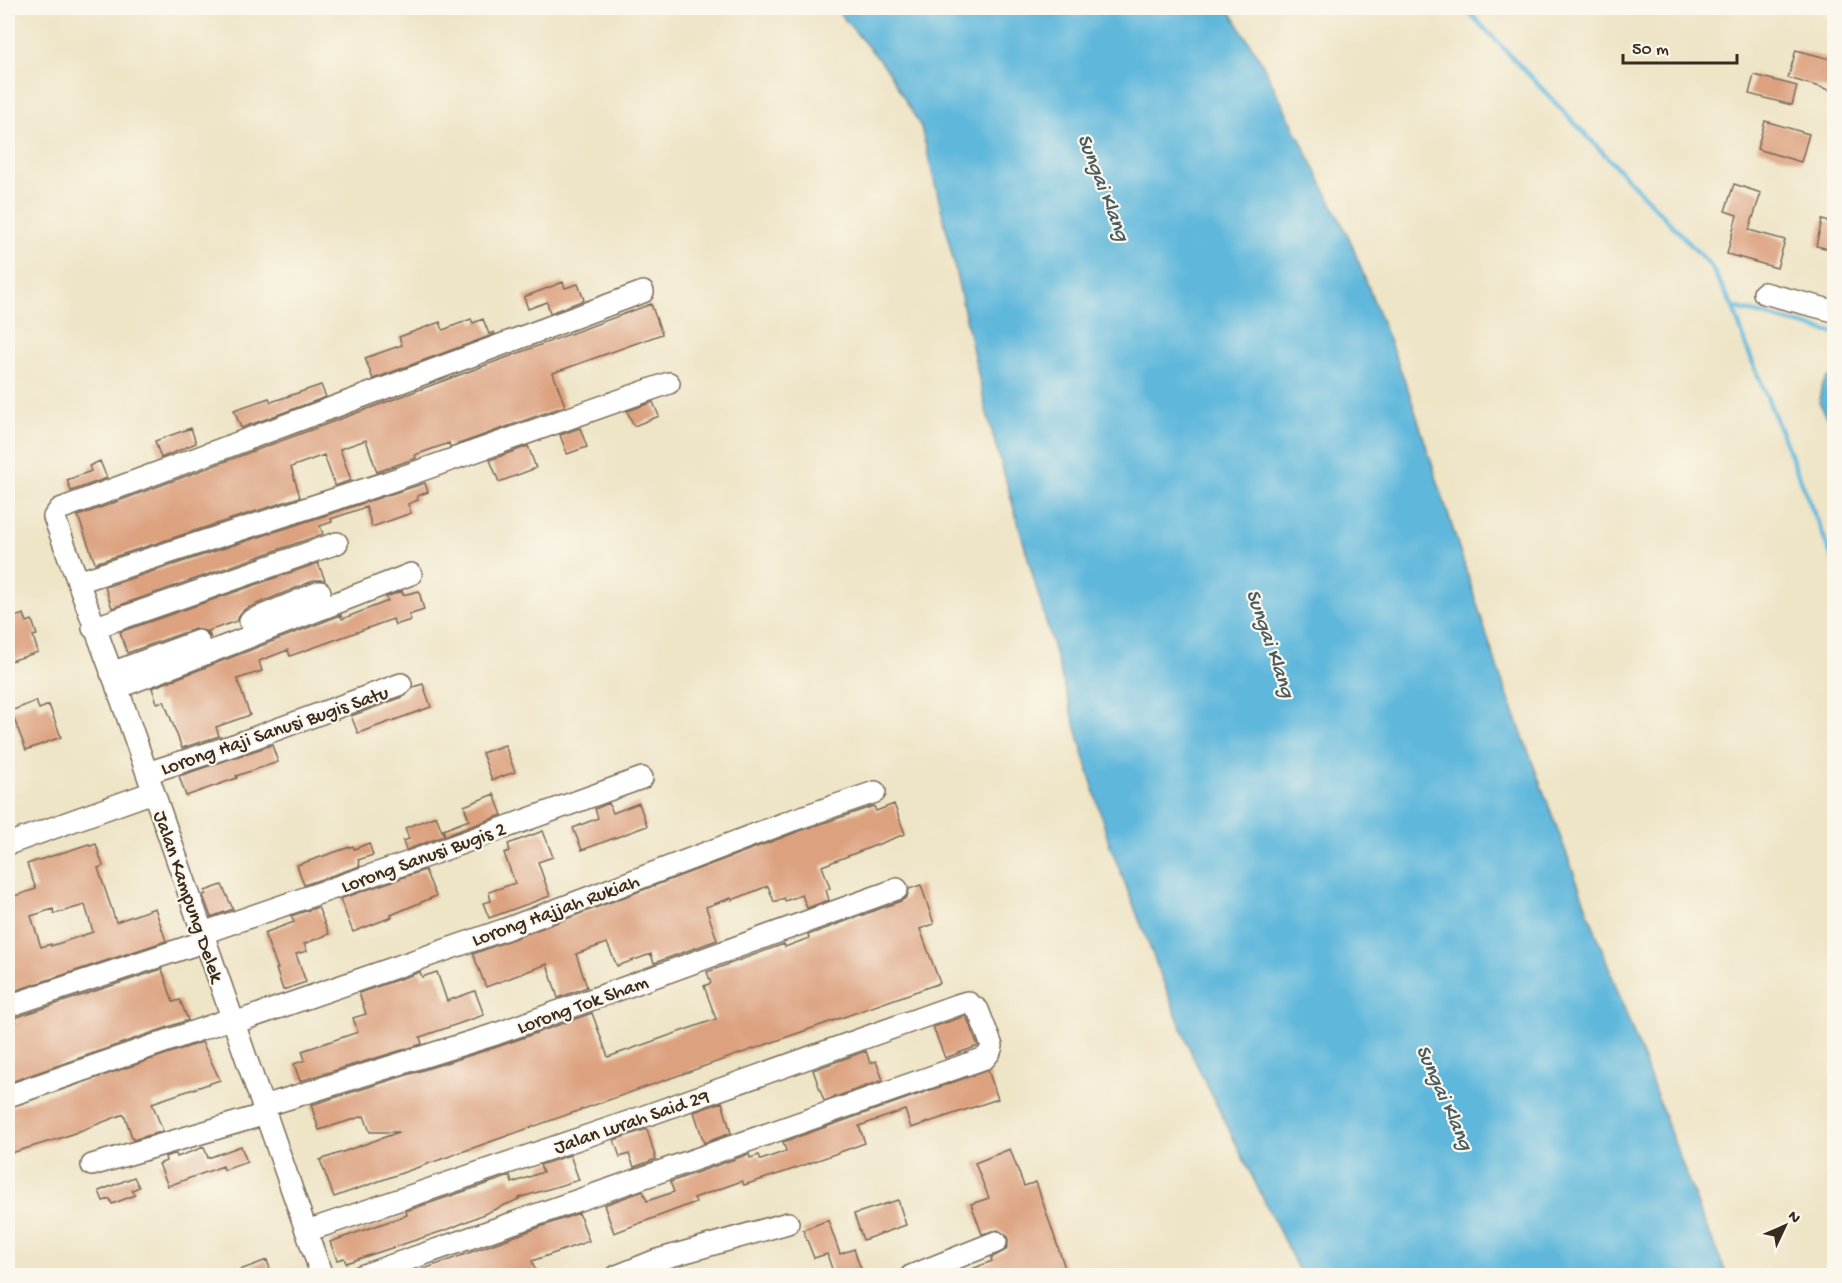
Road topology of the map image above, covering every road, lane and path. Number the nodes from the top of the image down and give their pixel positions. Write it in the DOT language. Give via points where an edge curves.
graph roads {
  1 [pos="643,292"];
  2 [pos="1764,293"];
  3 [pos="1834,311"];
  4 [pos="669,383"];
  5 [pos="337,543"];
  6 [pos="411,574"];
  7 [pos="78,582"];
  8 [pos="320,592"];
  9 [pos="93,628"];
  10 [pos="114,680"];
  11 [pos="401,684"];
  12 [pos="642,778"];
  13 [pos="150,782"];
  14 [pos="875,792"];
  15 [pos="8,844"];
  16 [pos="897,889"];
  17 [pos="205,937"];
  18 [pos="8,1006"];
  19 [pos="234,1021"];
  20 [pos="8,1096"];
  21 [pos="265,1110"];
  22 [pos="92,1165"];
  23 [pos="788,1223"];
  24 [pos="307,1231"];
  25 [pos="996,1242"];
  26 [pos="322,1275"];
  27 [pos="361,1275"];
  28 [pos="617,1275"];
  29 [pos="911,1275"];
  1 -- 7 [label="street, Jalan Kampung Delek" via="60,509 54,517"];
  2 -- 3 [label="street"];
  4 -- 7 [label="street" via="388,482"];
  5 -- 9 [label="street"];
  6 -- 10 [label="street"];
  7 -- 9 [label="street, Jalan Kampung Delek"];
  8 -- 10 [label="street"];
  9 -- 10 [label="street, Jalan Kampung Delek"];
  10 -- 13 [label="street, Jalan Kampung Delek"];
  11 -- 13 [label="street, Lorong Haji Sanusi Bugis Satu" via="234,745"];
  12 -- 17 [label="street, Lorong Sanusi Bugis 2"];
  13 -- 15 [label="street, Lorong Haji Sanusi Bugis Satu"];
  13 -- 17 [label="street, Jalan Kampung Delek"];
  14 -- 19 [label="street, Lorong Hajjah Rukiah" via="506,929"];
  16 -- 21 [label="street, Lorong Tok Sham" via="496,1034"];
  17 -- 18 [label="street, Lorong Sanusi Bugis 2"];
  17 -- 19 [label="street, Jalan Kampung Delek"];
  19 -- 20 [label="street, Lorong Hajjah Rukiah"];
  19 -- 21 [label="street, Jalan Kampung Delek"];
  21 -- 22 [label="street, Lorong Tok Sham"];
  21 -- 24 [label="street, Jalan Kampung Delek"];
  23 -- 28 [label="street"];
  24 -- 26 [label="street, Jalan Kampung Delek"];
  24 -- 27 [label="street, Jalan Lurah Said 29" via="954,1006 967,1002 978,1010 992,1046 985,1058"];
  25 -- 29 [label="street"];
}
